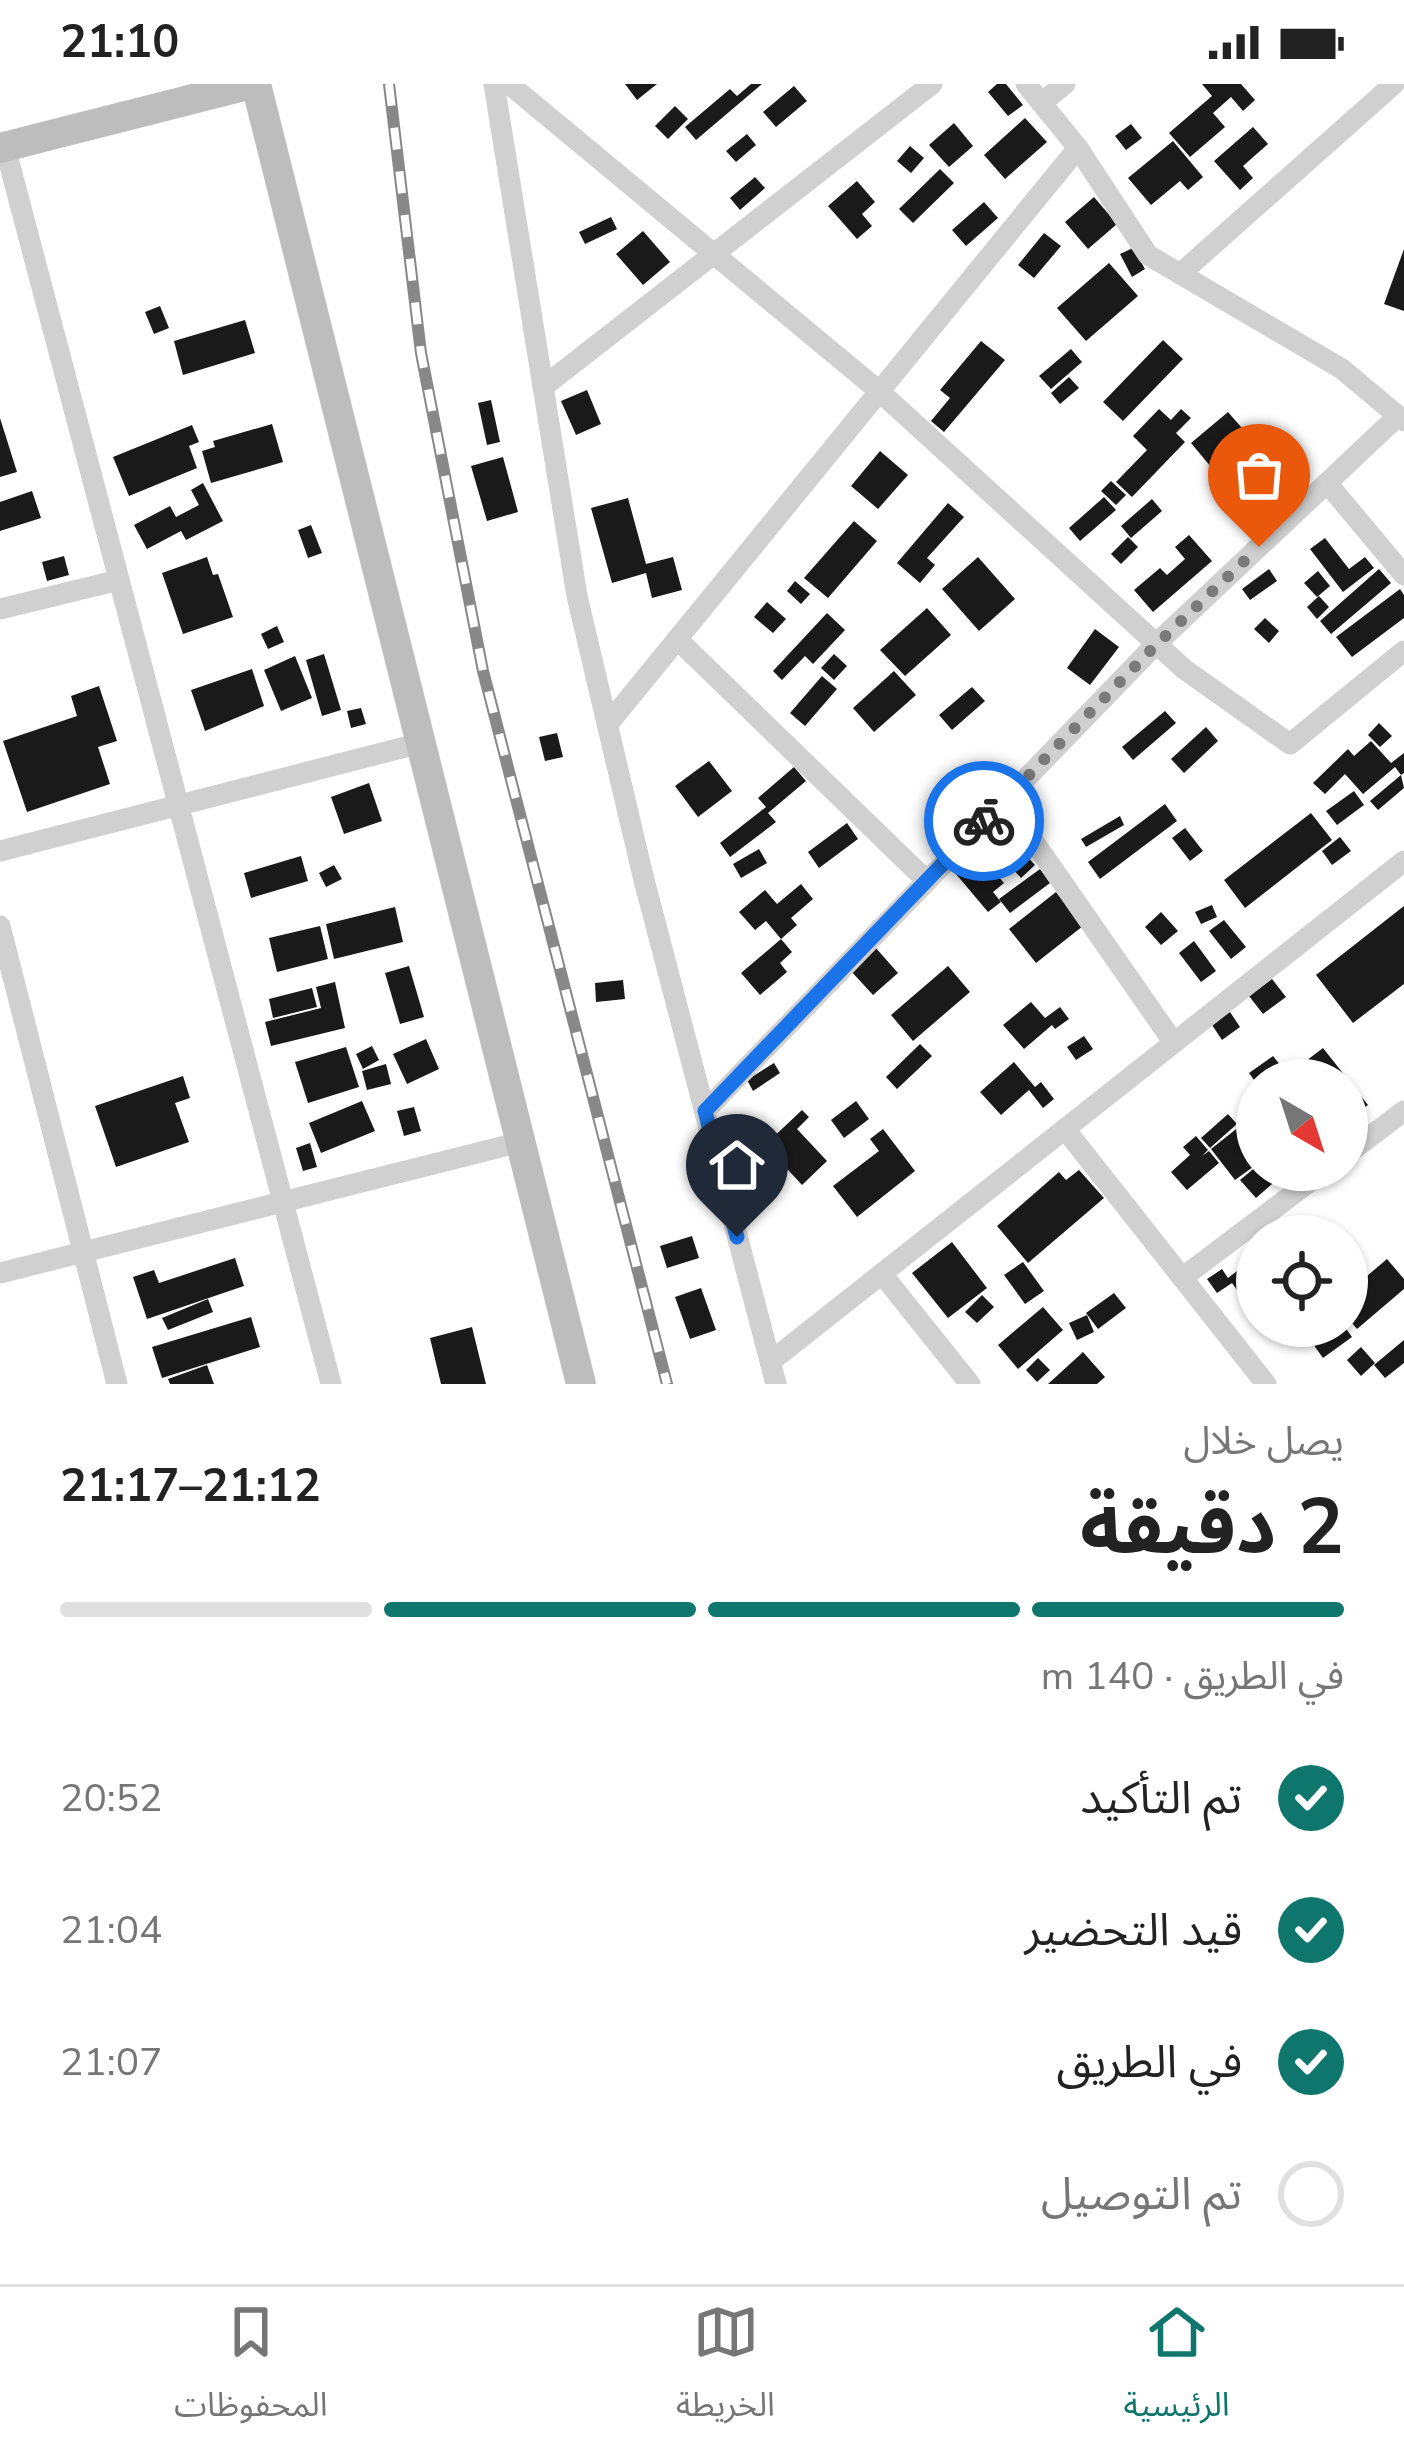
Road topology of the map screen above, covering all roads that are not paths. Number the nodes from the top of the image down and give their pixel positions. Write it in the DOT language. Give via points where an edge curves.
graph roads {
  1 [pos="254,84"];
  2 [pos="494,84"];
  3 [pos="509,84"];
  4 [pos="932,84"];
  5 [pos="1025,84"];
  6 [pos="1065,84"];
  7 [pos="1394,84"];
  8 [pos="1041,103"];
  9 [pos="2,147"];
  10 [pos="1078,148"];
  11 [pos="714,254"];
  12 [pos="1180,274"];
  13 [pos="543,387"];
  14 [pos="879,391"];
  15 [pos="1401,419"];
  16 [pos="1328,483"];
  17 [pos="1404,575"];
  18 [pos="119,580"];
  19 [pos="0,610"];
  20 [pos="677,639"];
  21 [pos="1157,644"];
  22 [pos="1404,651"];
  23 [pos="608,724"];
  24 [pos="421,743"];
  25 [pos="1005,800"];
  26 [pos="178,805"];
  27 [pos="0,850"];
  28 [pos="1404,861"];
  29 [pos="927,881"];
  30 [pos="0,926"];
  31 [pos="1174,1043"];
  32 [pos="705,1111"];
  33 [pos="1404,1111"];
  34 [pos="1065,1130"];
  35 [pos="1368,1138"];
  36 [pos="520,1142"];
  37 [pos="1297,1191"];
  38 [pos="283,1202"];
  39 [pos="84,1252"];
  40 [pos="0,1273"];
  41 [pos="882,1274"];
  42 [pos="1182,1278"];
  43 [pos="773,1373"];
  44 [pos="118,1384"];
  45 [pos="331,1384"];
  46 [pos="581,1384"];
  47 [pos="970,1384"];
  48 [pos="1266,1384"];
  1 -- 9 [label="street"];
  1 -- 24 [label="street"];
  2 -- 13 [label="street"];
  3 -- 11 [label="street"];
  4 -- 11 [label="street"];
  5 -- 8 [label="street"];
  6 -- 8 [label="street"];
  7 -- 12 [label="street"];
  8 -- 10 [label="street"];
  9 -- 18 [label="street"];
  10 -- 12 [label="street" via="1148,256"];
  10 -- 14 [label="street"];
  11 -- 13 [label="street"];
  11 -- 14 [label="street"];
  12 -- 15 [label="street" via="1342,369"];
  13 -- 23 [label="street"];
  14 -- 20 [label="street"];
  14 -- 21 [label="street"];
  15 -- 16 [label="street"];
  16 -- 17 [label="street"];
  16 -- 21 [label="street"];
  18 -- 19 [label="street"];
  18 -- 26 [label="street"];
  20 -- 23 [label="street"];
  20 -- 29 [label="street"];
  21 -- 22 [label="street" via="1290,744"];
  21 -- 25 [label="street"];
  23 -- 32 [label="street"];
  24 -- 26 [label="street"];
  24 -- 36 [label="street"];
  25 -- 29 [label="street"];
  25 -- 31 [label="street"];
  26 -- 27 [label="street"];
  26 -- 38 [label="street"];
  28 -- 31 [label="street"];
  29 -- 32 [label="street"];
  30 -- 39 [label="street"];
  31 -- 34 [label="street"];
  32 -- 43 [label="street"];
  33 -- 35 [label="street"];
  34 -- 41 [label="street"];
  34 -- 42 [label="street"];
  36 -- 38 [label="street"];
  36 -- 46 [label="street"];
  37 -- 42 [label="street"];
  38 -- 39 [label="street"];
  38 -- 45 [label="street"];
  39 -- 40 [label="street"];
  39 -- 44 [label="street"];
  41 -- 43 [label="street"];
  41 -- 47 [label="street"];
  42 -- 48 [label="street"];
}
